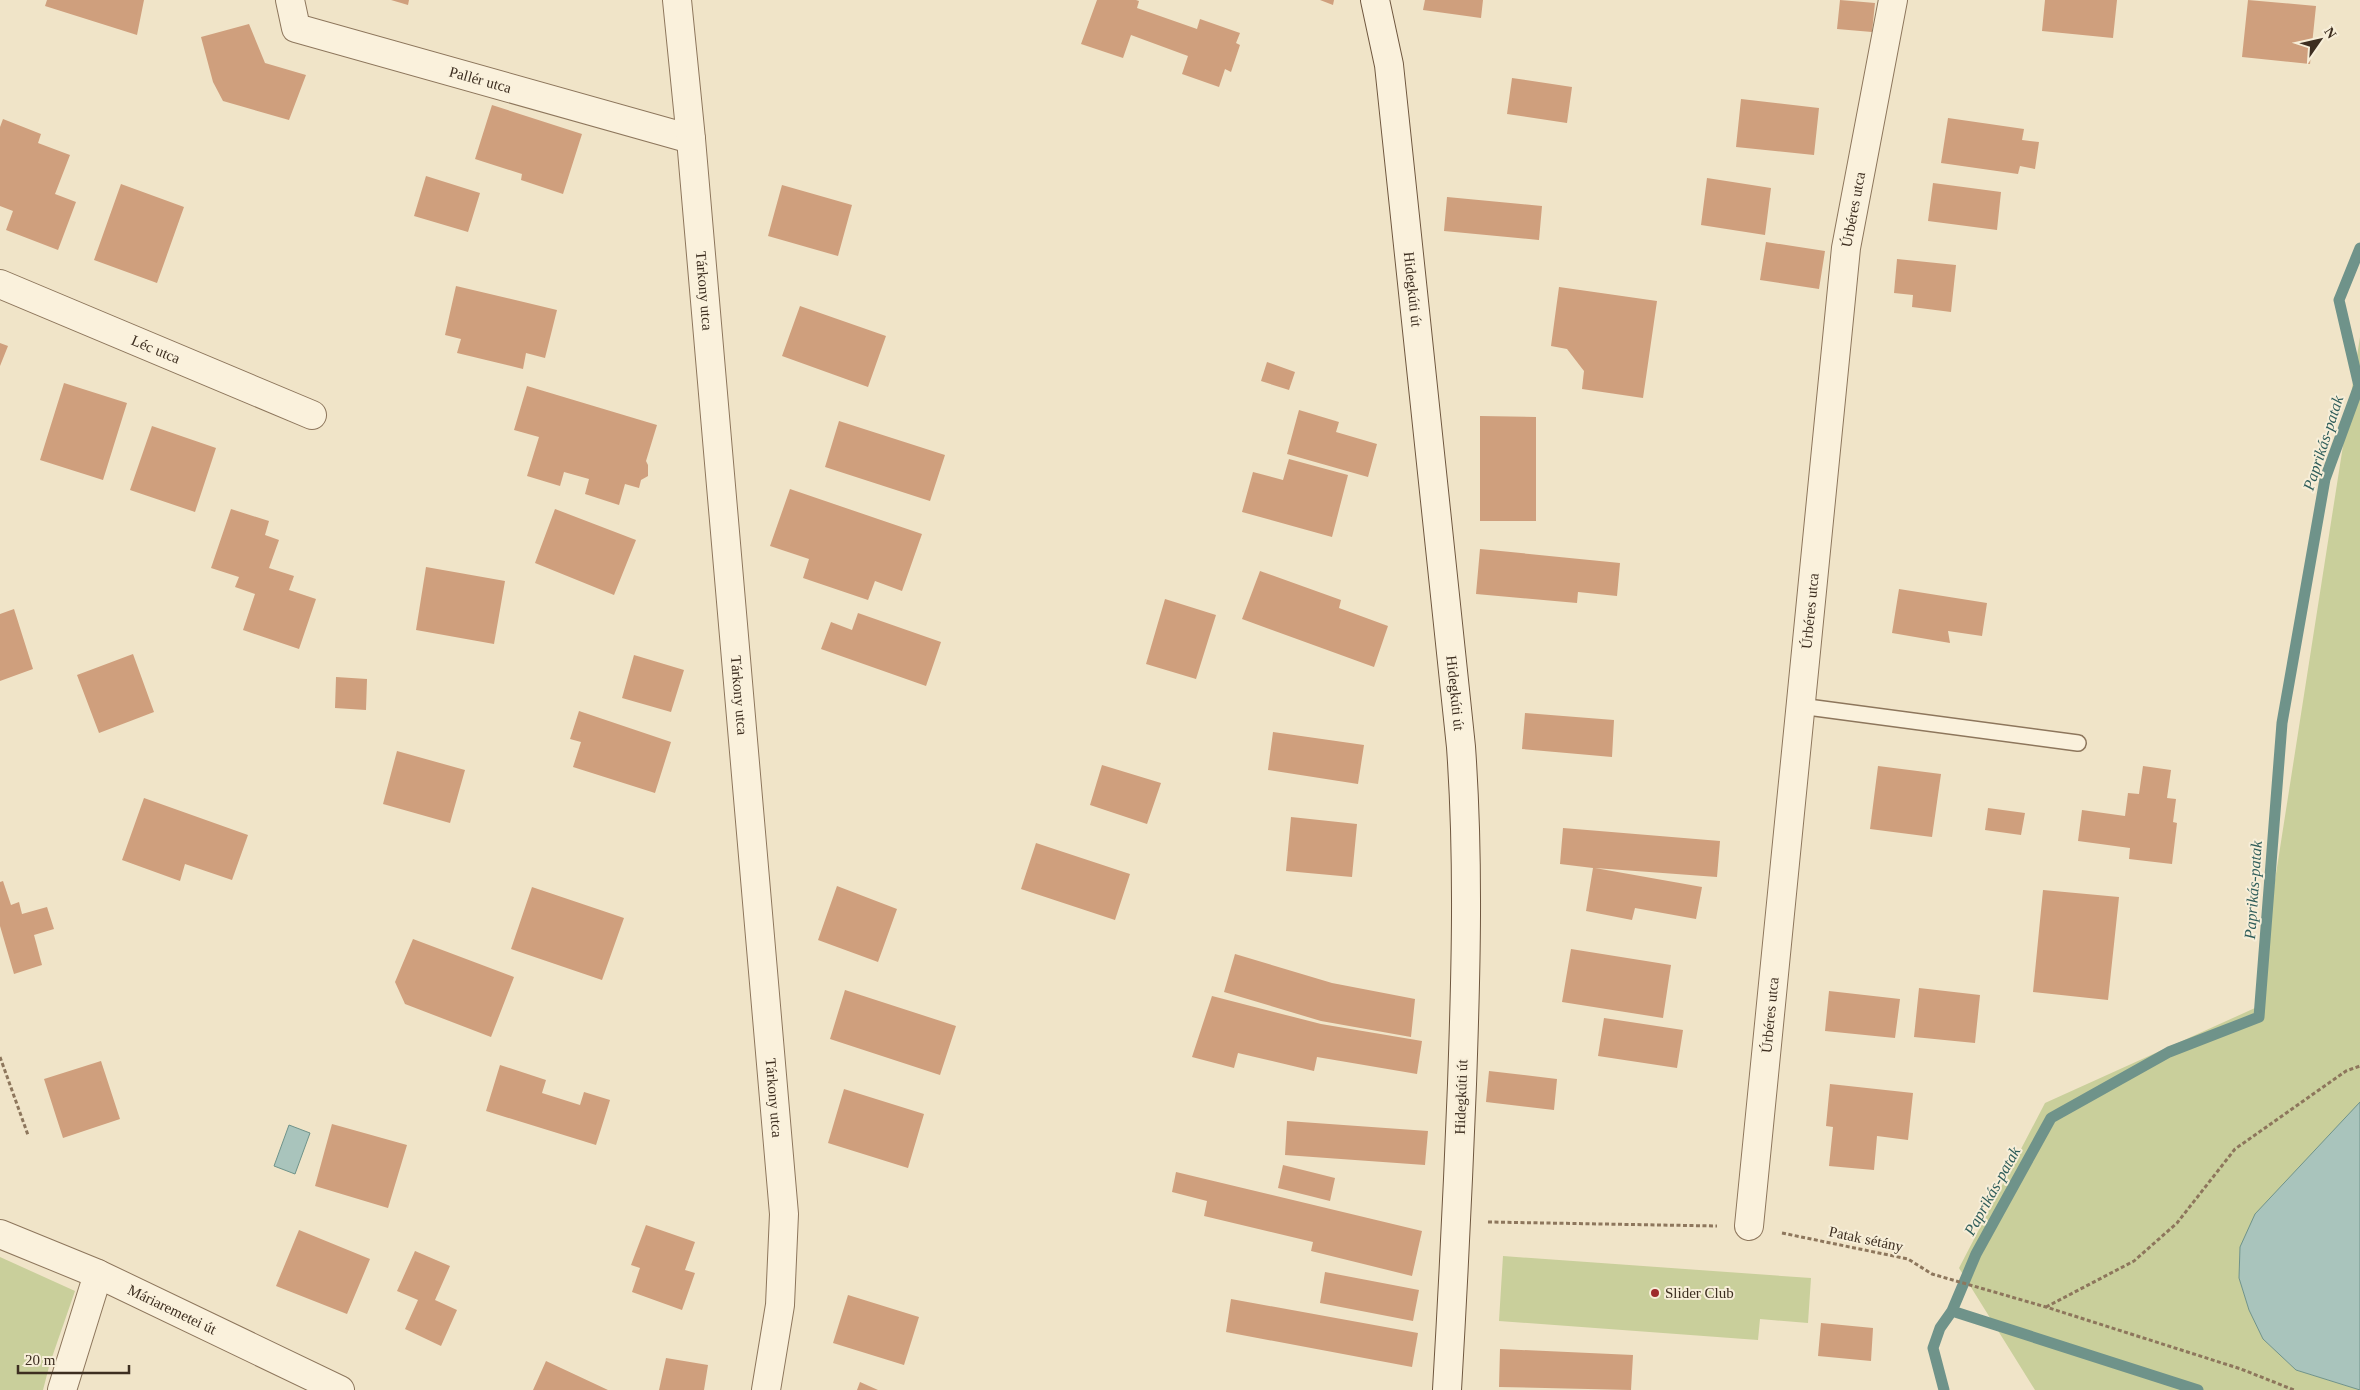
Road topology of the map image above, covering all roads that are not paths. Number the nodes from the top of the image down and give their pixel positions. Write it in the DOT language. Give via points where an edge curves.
graph roads {
  1 [pos="290,0"];
  2 [pos="677,0"];
  3 [pos="1375,0"];
  4 [pos="1893,0"];
  5 [pos="691,139"];
  6 [pos="0,284"];
  7 [pos="312,415"];
  8 [pos="1800,706"];
  9 [pos="2078,743"];
  10 [pos="1749,1226"];
  11 [pos="0,1234"];
  12 [pos="98,1274"];
  13 [pos="62,1390"];
  14 [pos="340,1390"];
  15 [pos="766,1390"];
  16 [pos="1447,1390"];
  1 -- 5 [label="street, Pallér utca" via="296,28"];
  2 -- 5 [label="street, Tárkony utca"];
  3 -- 16 [label="street, Hidegkúti út" via="1389,65 1467,830 1465,996"];
  4 -- 8 [label="street, Úrbéres utca" via="1846,248"];
  5 -- 15 [label="street, Tárkony utca" via="784,1214 780,1305"];
  6 -- 7 [label="street, Léc utca"];
  8 -- 9 [label="lane"];
  8 -- 10 [label="street, Úrbéres utca"];
  11 -- 12 [label="street, Máriaremetei út"];
  12 -- 13 [label="street"];
  12 -- 14 [label="street, Máriaremetei út"];
}
